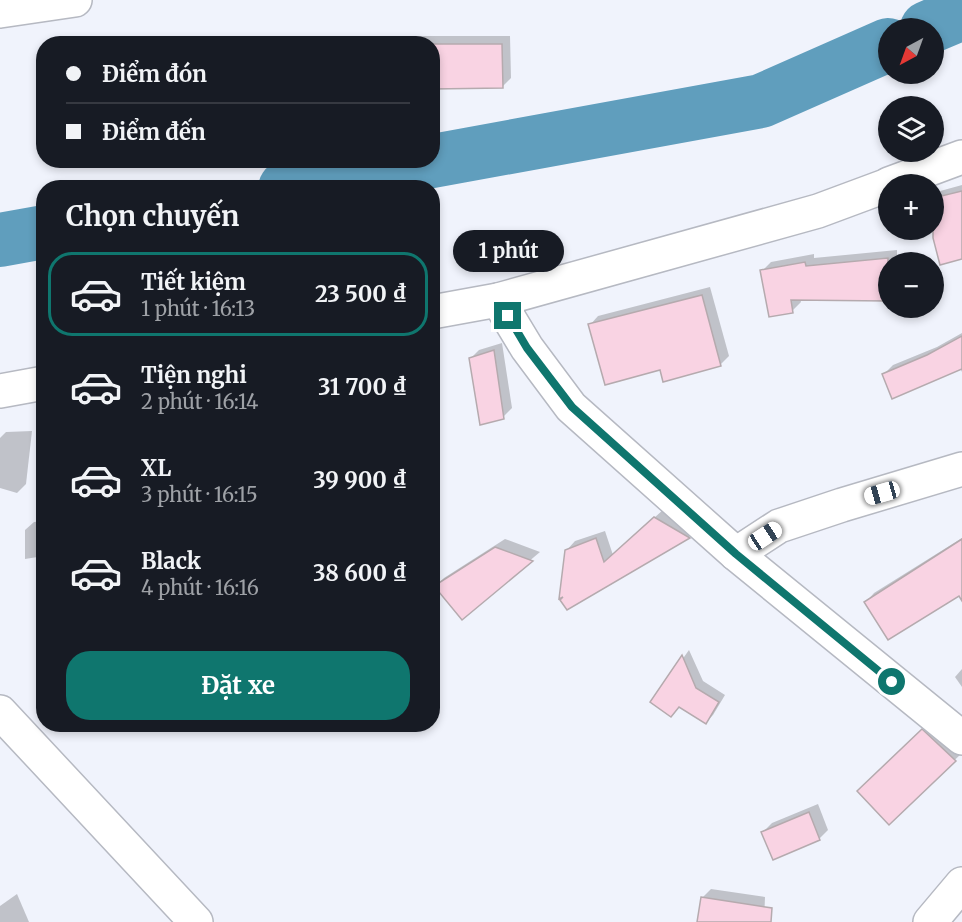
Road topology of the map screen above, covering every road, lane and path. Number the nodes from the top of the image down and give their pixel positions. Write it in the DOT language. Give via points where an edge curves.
graph roads {
  1 [pos="75,0"];
  2 [pos="0,11"];
  3 [pos="962,157"];
  4 [pos="917,174"];
  5 [pos="878,189"];
  6 [pos="498,300"];
  7 [pos="440,311"];
  8 [pos="36,384"];
  9 [pos="0,391"];
  10 [pos="962,469"];
  11 [pos="736,554"];
  12 [pos="0,712"];
  13 [pos="962,738"];
  14 [pos="962,884"];
  15 [pos="196,922"];
  16 [pos="930,922"];
  1 -- 2 [label="street"];
  3 -- 4 [label="street"];
  5 -- 6 [label="street" via="818,211"];
  6 -- 7 [label="street"];
  6 -- 11 [label="street" via="527,348 572,407"];
  8 -- 9 [label="street"];
  10 -- 11 [label="street" via="780,526"];
  11 -- 13 [label="street"];
  12 -- 15 [label="street"];
  14 -- 16 [label="street"];
}
